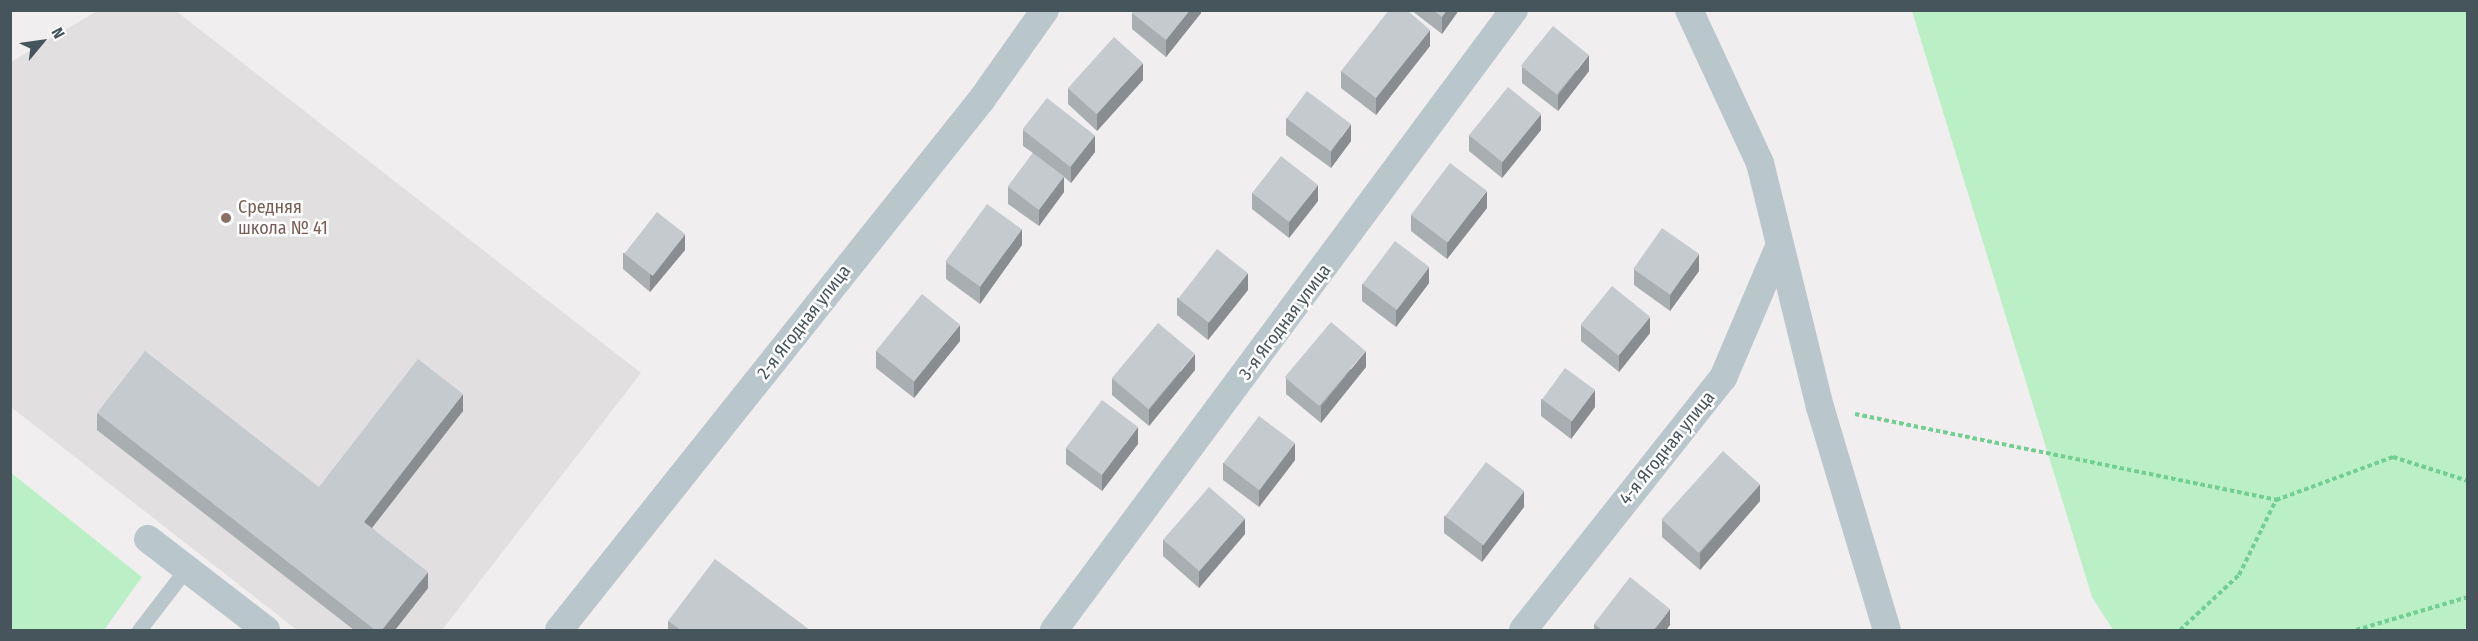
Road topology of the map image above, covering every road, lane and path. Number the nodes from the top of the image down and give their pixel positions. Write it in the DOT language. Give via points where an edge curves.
graph roads {
  1 [pos="1045,10"];
  2 [pos="1514,10"];
  3 [pos="1689,10"];
  4 [pos="1779,247"];
  5 [pos="1820,406"];
  6 [pos="2468,481"];
  7 [pos="2276,500"];
  8 [pos="148,539"];
  9 [pos="186,569"];
  10 [pos="2468,597"];
  11 [pos="139,630"];
  12 [pos="266,630"];
  13 [pos="559,630"];
  14 [pos="1054,630"];
  15 [pos="1523,630"];
  16 [pos="1887,630"];
  17 [pos="2180,630"];
  18 [pos="2356,630"];
  1 -- 13 [label="street, 2-я Ягодная улица" via="982,99"];
  2 -- 14 [label="street, 3-я Ягодная улица"];
  3 -- 4 [label="street" via="1760,163"];
  4 -- 5 [label="street"];
  4 -- 15 [label="street, 4-я Ягодная улица" via="1723,378"];
  5 -- 7 [label="path"];
  5 -- 16 [label="street"];
  6 -- 7 [label="path" via="2392,458"];
  7 -- 17 [label="path" via="2239,575"];
  8 -- 9 [label="street"];
  9 -- 11 [label="lane"];
  9 -- 12 [label="street"];
  10 -- 18 [label="path"];
}
